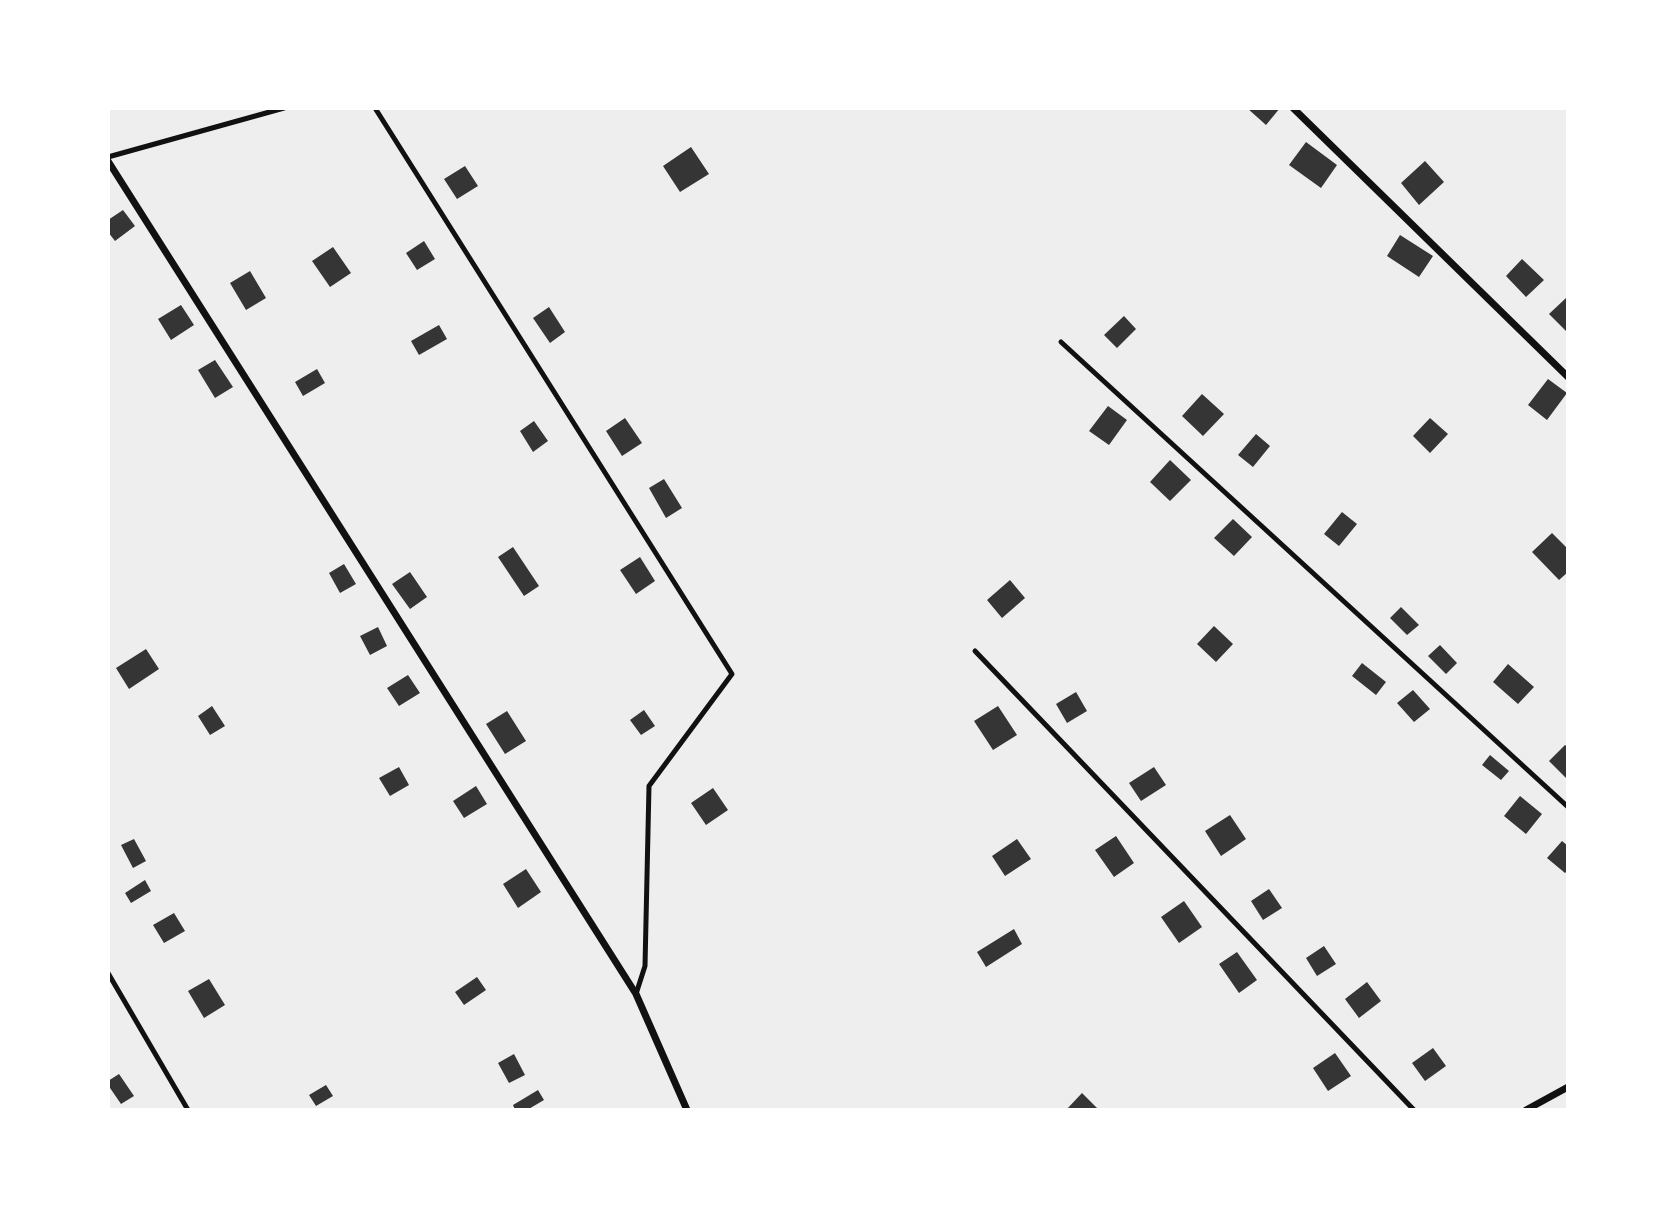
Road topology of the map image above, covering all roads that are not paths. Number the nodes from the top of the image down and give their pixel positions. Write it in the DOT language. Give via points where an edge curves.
graph roads {
  1 [pos="284,108"];
  2 [pos="375,108"];
  3 [pos="1293,108"];
  4 [pos="108,159"];
  5 [pos="1061,342"];
  6 [pos="1567,377"];
  7 [pos="975,651"];
  8 [pos="1567,807"];
  9 [pos="108,973"];
  10 [pos="636,994"];
  11 [pos="1567,1087"];
  12 [pos="188,1110"];
  13 [pos="687,1110"];
  14 [pos="1414,1110"];
  15 [pos="1526,1110"];
  1 -- 4 [label="lane"];
  2 -- 10 [label="lane" via="733,674 649,786 645,966"];
  3 -- 6 [label="street"];
  4 -- 10 [label="street"];
  5 -- 8 [label="lane"];
  7 -- 14 [label="lane"];
  9 -- 12 [label="lane"];
  10 -- 13 [label="street"];
  11 -- 15 [label="street"];
}
